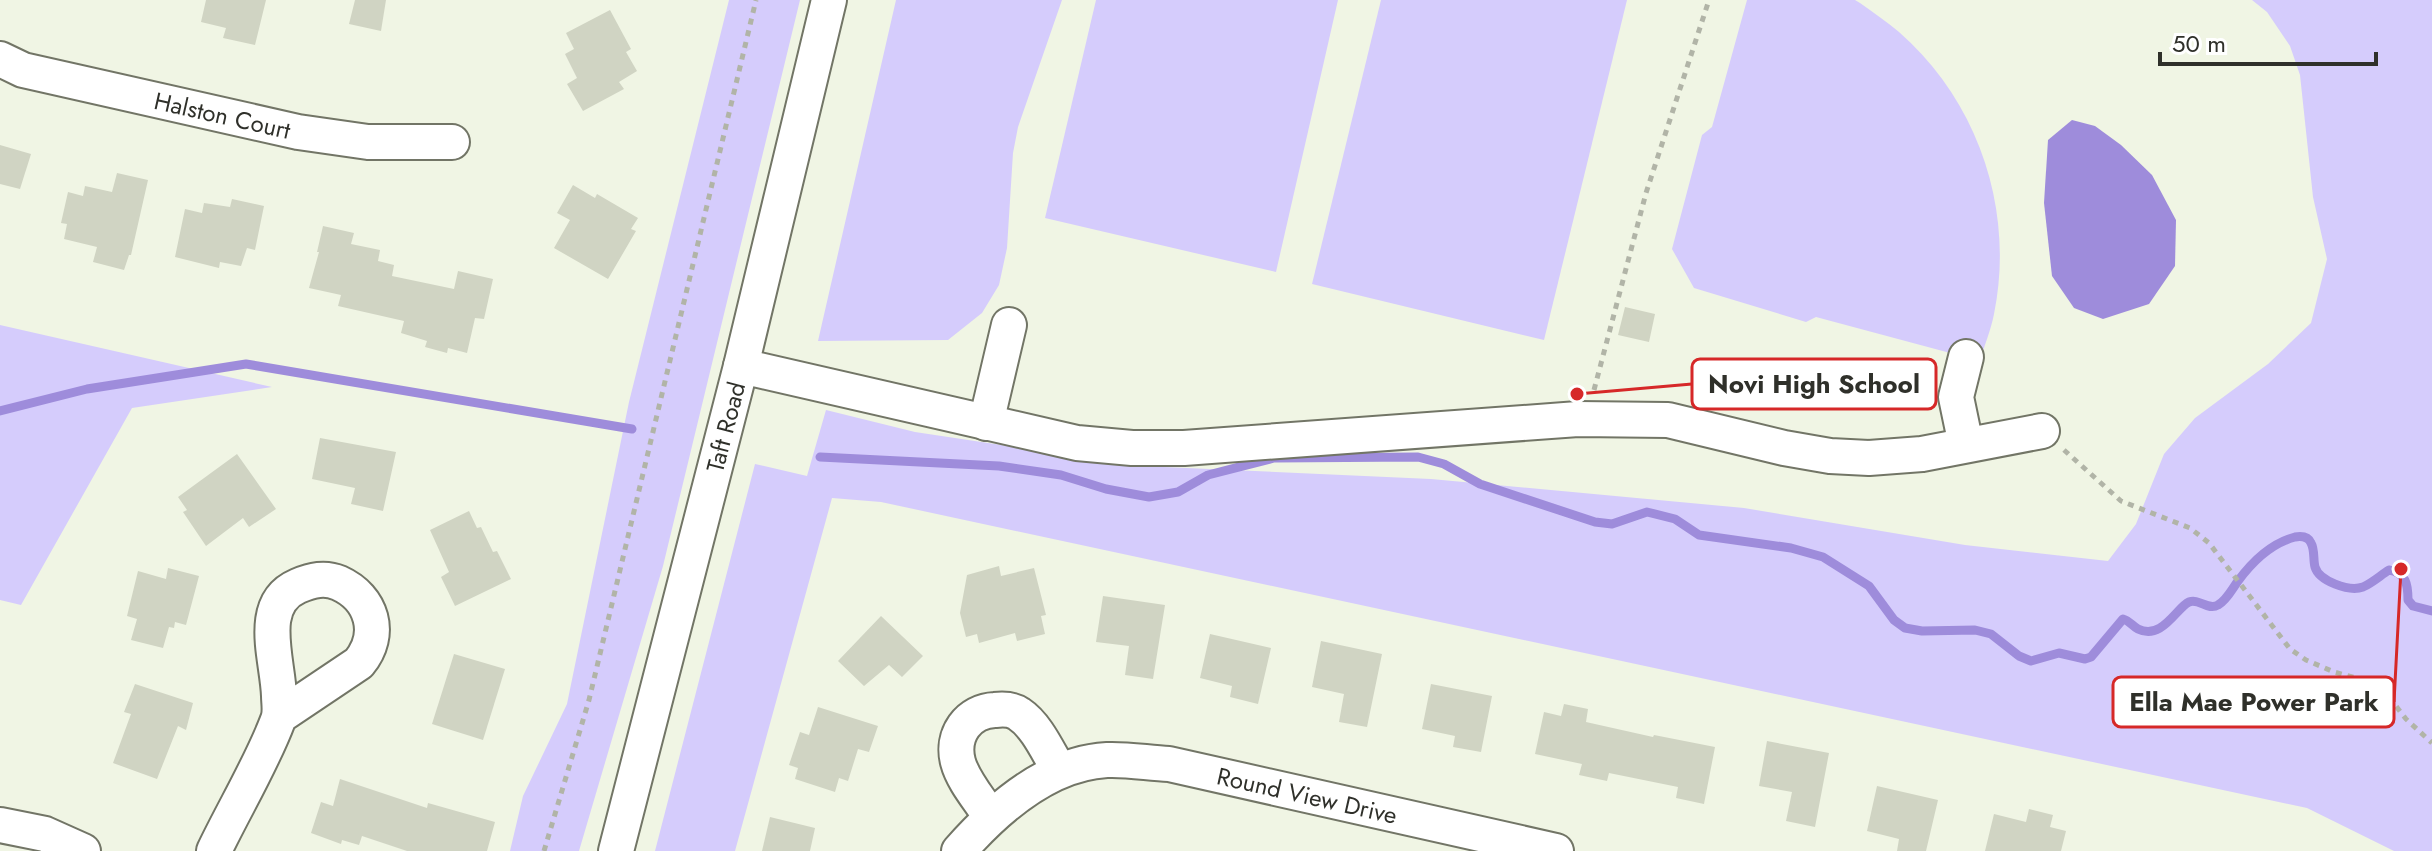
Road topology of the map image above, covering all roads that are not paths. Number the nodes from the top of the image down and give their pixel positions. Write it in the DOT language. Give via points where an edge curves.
graph roads {
  1 [pos="829,0"];
  2 [pos="0,59"];
  3 [pos="452,142"];
  4 [pos="1009,325"];
  5 [pos="1966,357"];
  6 [pos="741,366"];
  7 [pos="986,423"];
  8 [pos="2042,431"];
  9 [pos="1966,445"];
  10 [pos="280,716"];
  11 [pos="1059,770"];
  12 [pos="990,816"];
  13 [pos="0,825"];
  14 [pos="83,851"];
  15 [pos="214,851"];
  16 [pos="616,851"];
  17 [pos="959,851"];
  18 [pos="1556,851"];
  1 -- 6 [label="street, Taft Road"];
  2 -- 3 [label="street, Halston Court" via="23,70 298,132 368,142"];
  4 -- 7 [label="street"];
  5 -- 9 [label="street" via="1956,397"];
  6 -- 7 [label="street"];
  6 -- 16 [label="street, Taft Road"];
  7 -- 9 [label="street" via="1077,443 1145,448 1586,419 1668,420 1830,456 1922,454"];
  8 -- 9 [label="street"];
  10 -- 15 [label="street"];
  11 -- 12 [label="street, Round View Drive"];
  11 -- 12 [label="street" via="1017,712 978,712 964,724 957,758"];
  11 -- 18 [label="street, Round View Drive" via="1106,760 1169,764"];
  12 -- 17 [label="street, Round View Drive"];
  13 -- 14 [label="street" via="45,834"];
}
